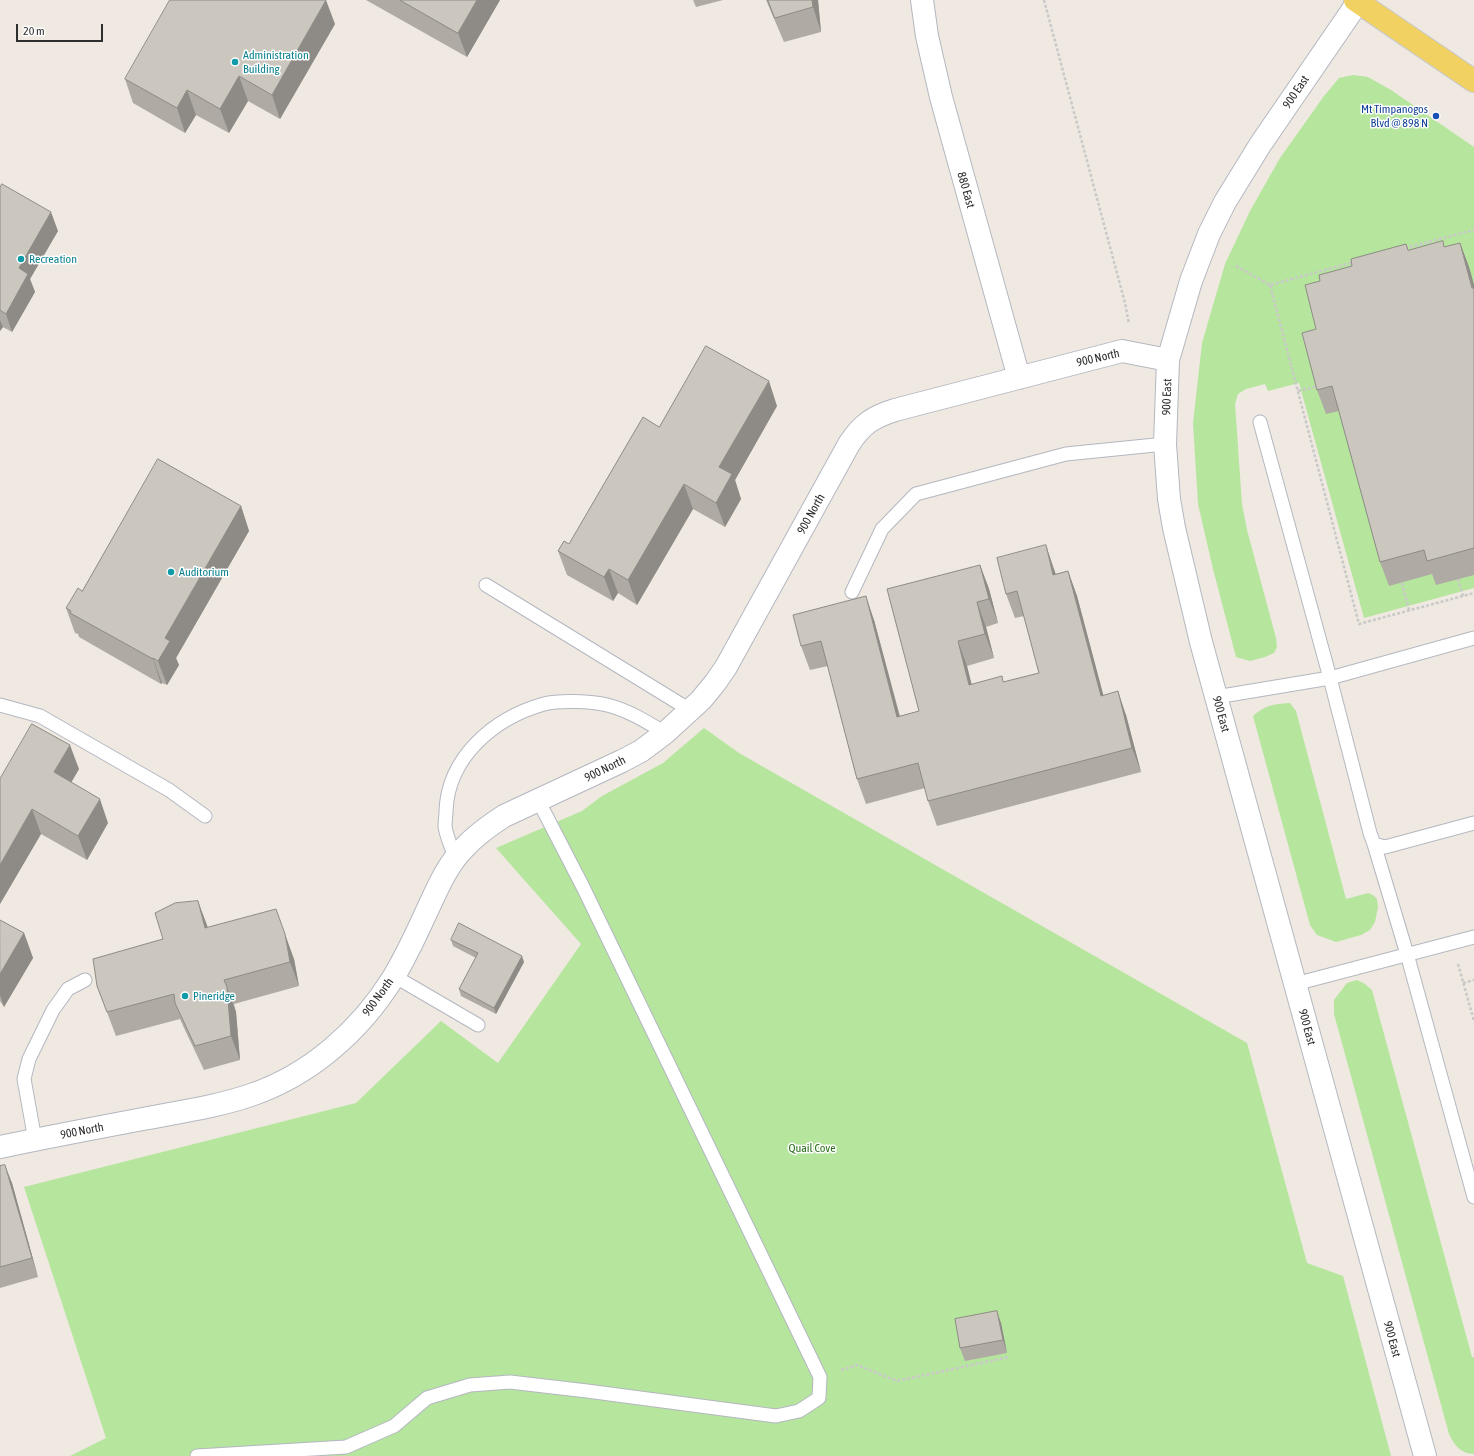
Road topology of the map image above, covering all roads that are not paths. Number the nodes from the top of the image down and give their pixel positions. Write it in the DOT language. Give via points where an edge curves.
graph roads {
  1 [pos="922,0"];
  2 [pos="1357,1"];
  3 [pos="1474,81"];
  4 [pos="1168,360"];
  5 [pos="1019,378"];
  6 [pos="1260,422"];
  7 [pos="1165,444"];
  8 [pos="486,585"];
  9 [pos="852,592"];
  10 [pos="1474,638"];
  11 [pos="1330,678"];
  12 [pos="1216,697"];
  13 [pos="0,705"];
  14 [pos="690,710"];
  15 [pos="665,733"];
  16 [pos="538,800"];
  17 [pos="205,816"];
  18 [pos="1474,823"];
  19 [pos="1374,844"];
  20 [pos="456,858"];
  21 [pos="1474,937"];
  22 [pos="1407,954"];
  23 [pos="394,976"];
  24 [pos="85,980"];
  25 [pos="1295,984"];
  26 [pos="478,1025"];
  27 [pos="35,1140"];
  28 [pos="0,1146"];
  29 [pos="1474,1197"];
  30 [pos="197,1456"];
  31 [pos="1424,1456"];
  1 -- 5 [label="street, 880 East" via="929,47 941,97"];
  2 -- 3 [label="main road"];
  2 -- 4 [label="street, 900 East" via="1260,145 1225,202 1191,280"];
  4 -- 5 [label="street, 900 North" via="1122,351"];
  4 -- 7 [label="street, 900 East"];
  5 -- 14 [label="street, 900 North" via="880,415 858,431 726,667 701,700"];
  6 -- 11 [label="lane"];
  7 -- 9 [label="lane" via="1066,454 916,494 882,529"];
  7 -- 12 [label="street, 900 East" via="1174,528"];
  8 -- 14 [label="lane"];
  10 -- 11 [label="lane"];
  11 -- 12 [label="lane"];
  11 -- 19 [label="lane"];
  12 -- 25 [label="street, 900 East"];
  13 -- 17 [label="lane" via="40,716 169,790"];
  14 -- 15 [label="street, 900 North"];
  15 -- 16 [label="street, 900 North" via="622,761"];
  15 -- 20 [label="lane" via="635,716 607,705 576,702 545,704 512,716 483,736 465,755 454,774 446,798 445,826"];
  16 -- 20 [label="street, 900 North" via="504,816 487,828"];
  16 -- 30 [label="lane" via="583,886 820,1377 819,1398 799,1412 776,1416 510,1382 470,1385 427,1398 394,1426 346,1447"];
  18 -- 19 [label="lane" via="1385,847"];
  19 -- 22 [label="lane"];
  20 -- 23 [label="street, 900 North" via="440,883"];
  21 -- 22 [label="lane"];
  22 -- 25 [label="lane"];
  22 -- 29 [label="lane"];
  23 -- 26 [label="lane"];
  23 -- 27 [label="street, 900 North" via="382,996 337,1045 303,1070 278,1084 250,1096 214,1105"];
  24 -- 27 [label="lane" via="68,989 53,1010 29,1059 24,1079"];
  25 -- 31 [label="street, 900 East"];
  27 -- 28 [label="street, 900 North"];
}
